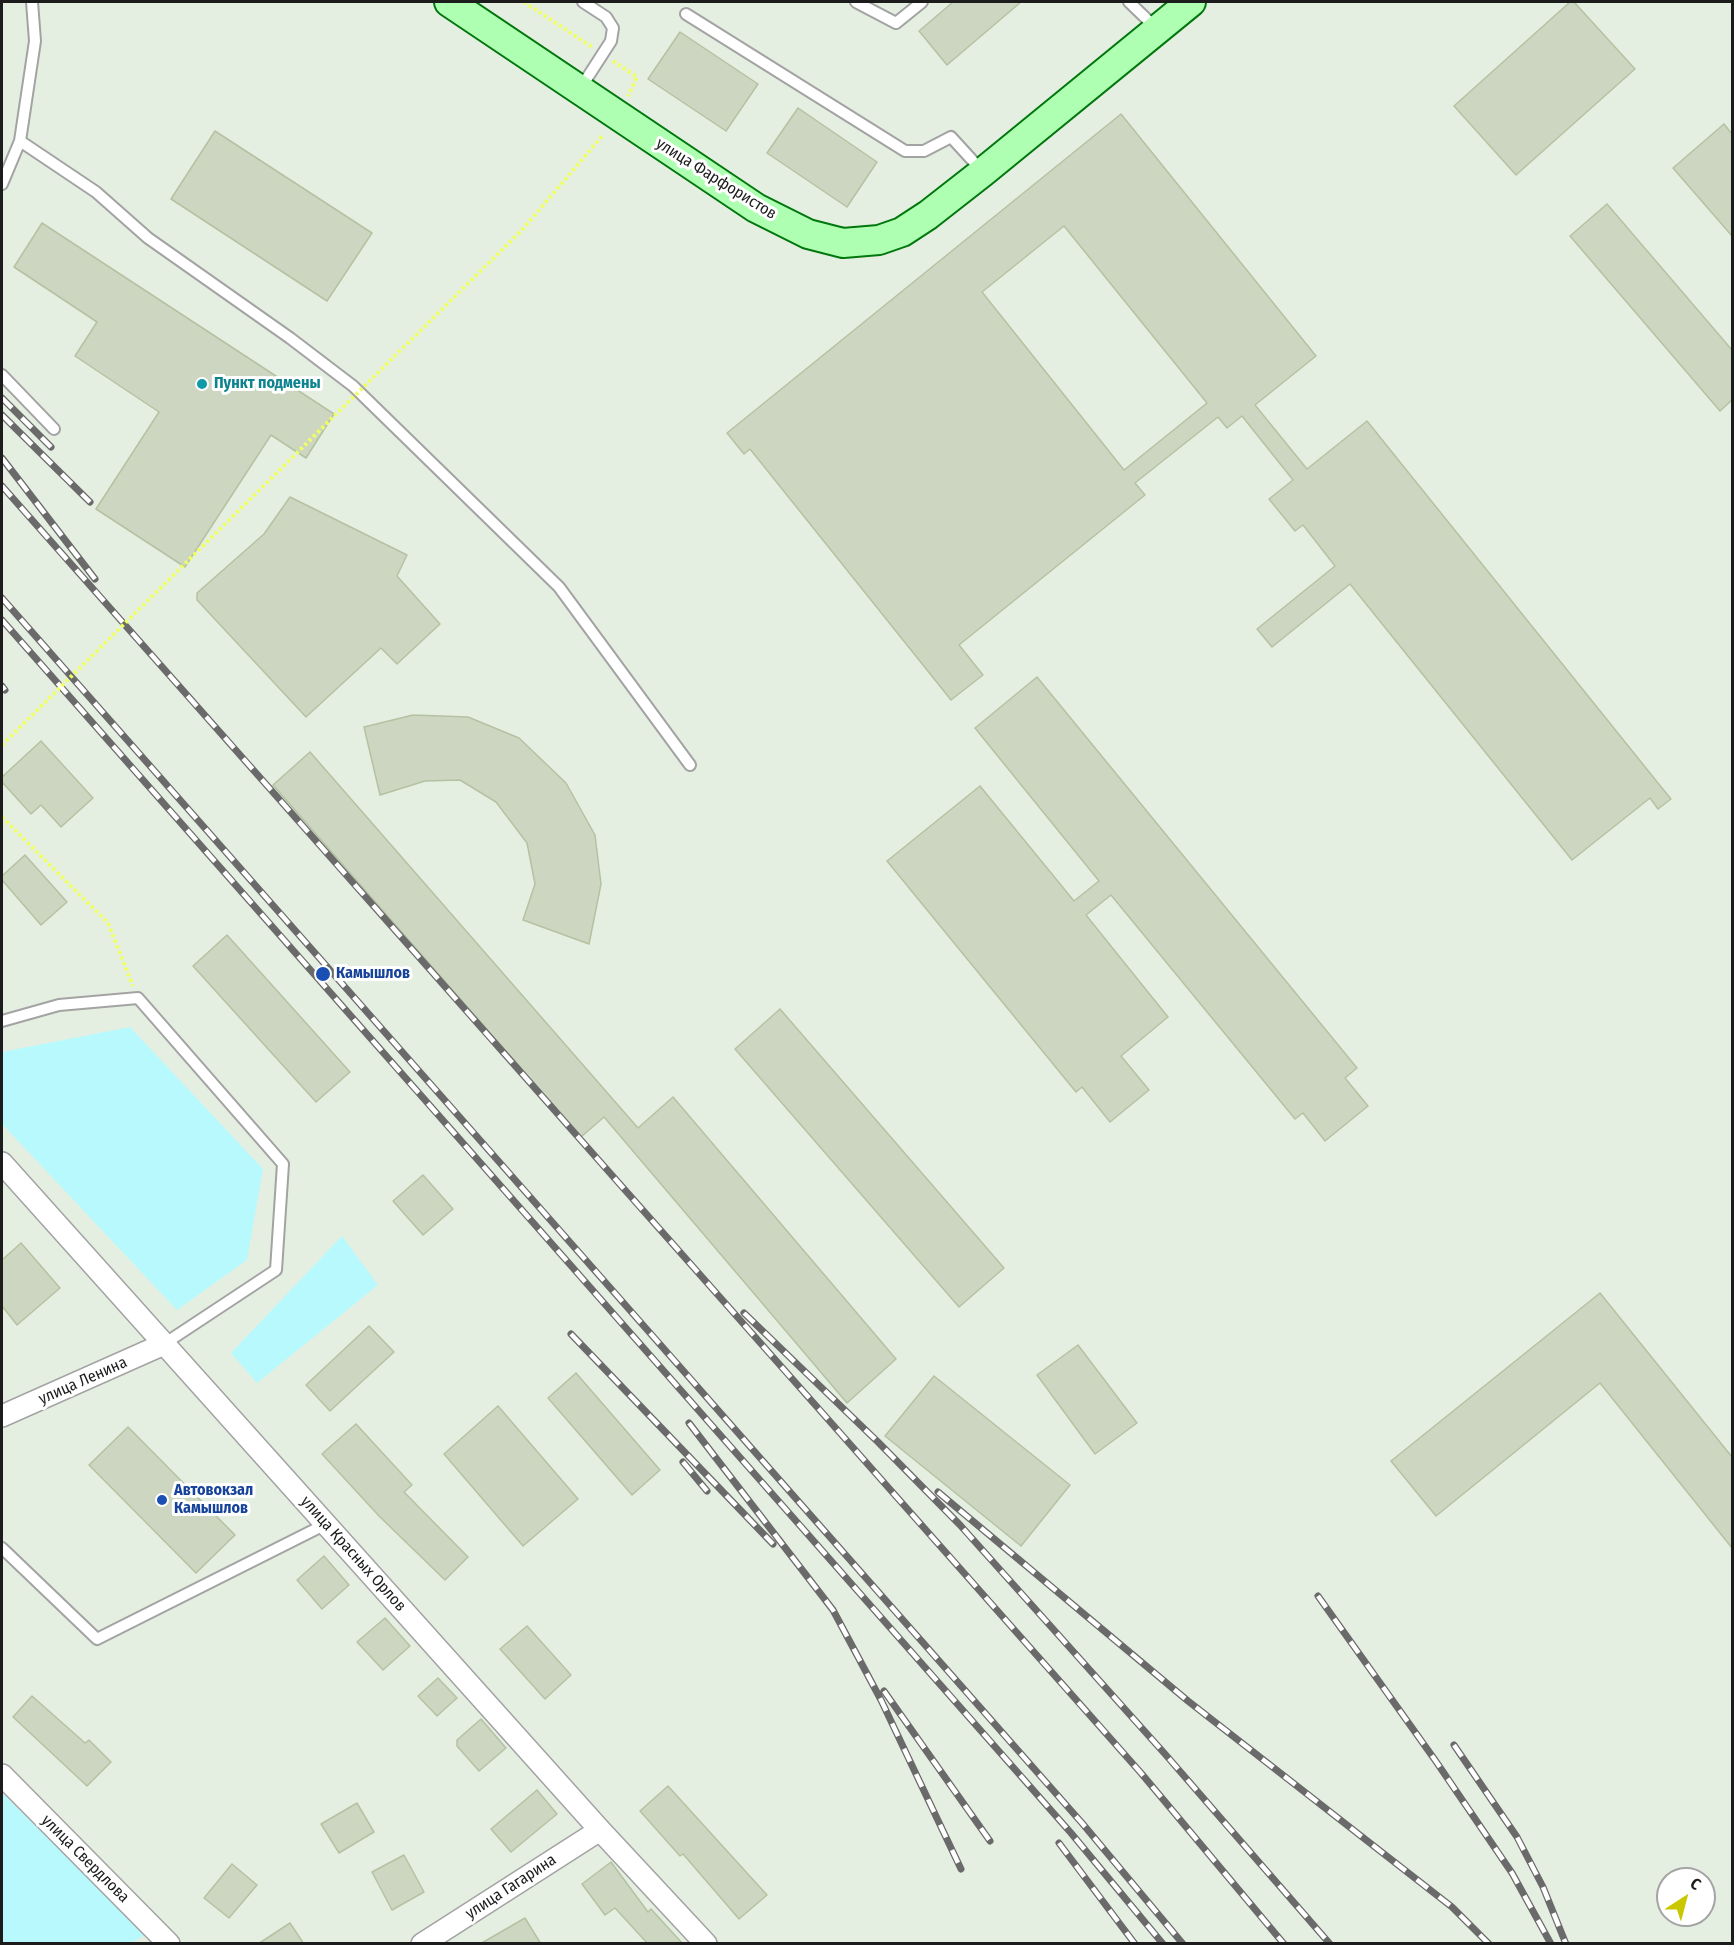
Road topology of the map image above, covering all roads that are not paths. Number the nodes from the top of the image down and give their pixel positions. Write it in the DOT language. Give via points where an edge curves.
graph roads {
  1 [pos="32,2"];
  2 [pos="449,2"];
  3 [pos="584,2"];
  4 [pos="856,2"];
  5 [pos="922,2"];
  6 [pos="1129,2"];
  7 [pos="1183,4"];
  8 [pos="686,14"];
  9 [pos="1158,29"];
  10 [pos="580,89"];
  11 [pos="20,141"];
  12 [pos="983,172"];
  13 [pos="2,184"];
  14 [pos="2,375"];
  15 [pos="54,429"];
  16 [pos="690,765"];
  17 [pos="2,1021"];
  18 [pos="2,1163"];
  19 [pos="164,1344"];
  20 [pos="2,1416"];
  21 [pos="326,1524"];
  22 [pos="2,1548"];
  23 [pos="2,1775"];
  24 [pos="600,1830"];
  25 [pos="168,1944"];
  26 [pos="422,1944"];
  27 [pos="706,1944"];
  1 -- 11 [label="lane" via="35,41"];
  2 -- 10 [label="street, улица Фарфористов"];
  3 -- 10 [label="lane" via="606,17 613,28 611,41"];
  4 -- 5 [label="lane" via="896,23"];
  6 -- 9 [label="lane"];
  7 -- 9 [label="street, улица Фарфористов"];
  8 -- 12 [label="lane" via="905,151 924,151 951,137"];
  9 -- 12 [label="street, улица Фарфористов"];
  10 -- 12 [label="street, улица Фарфористов" via="756,208 808,234 843,243 879,240 902,232"];
  11 -- 13 [label="lane"];
  11 -- 16 [label="lane" via="96,192 148,238 354,386 559,587"];
  14 -- 15 [label="lane"];
  17 -- 19 [label="lane" via="59,1005 138,998 283,1164 276,1270"];
  18 -- 19 [label="street, улица Красных Орлов"];
  19 -- 20 [label="street, улица Ленина"];
  19 -- 21 [label="street, улица Красных Орлов"];
  21 -- 22 [label="lane" via="97,1639"];
  21 -- 24 [label="street, улица Красных Орлов"];
  23 -- 25 [label="street, улица Свердлова"];
  24 -- 26 [label="street, улица Гагарина"];
  24 -- 27 [label="street, улица Красных Орлов"];
}
